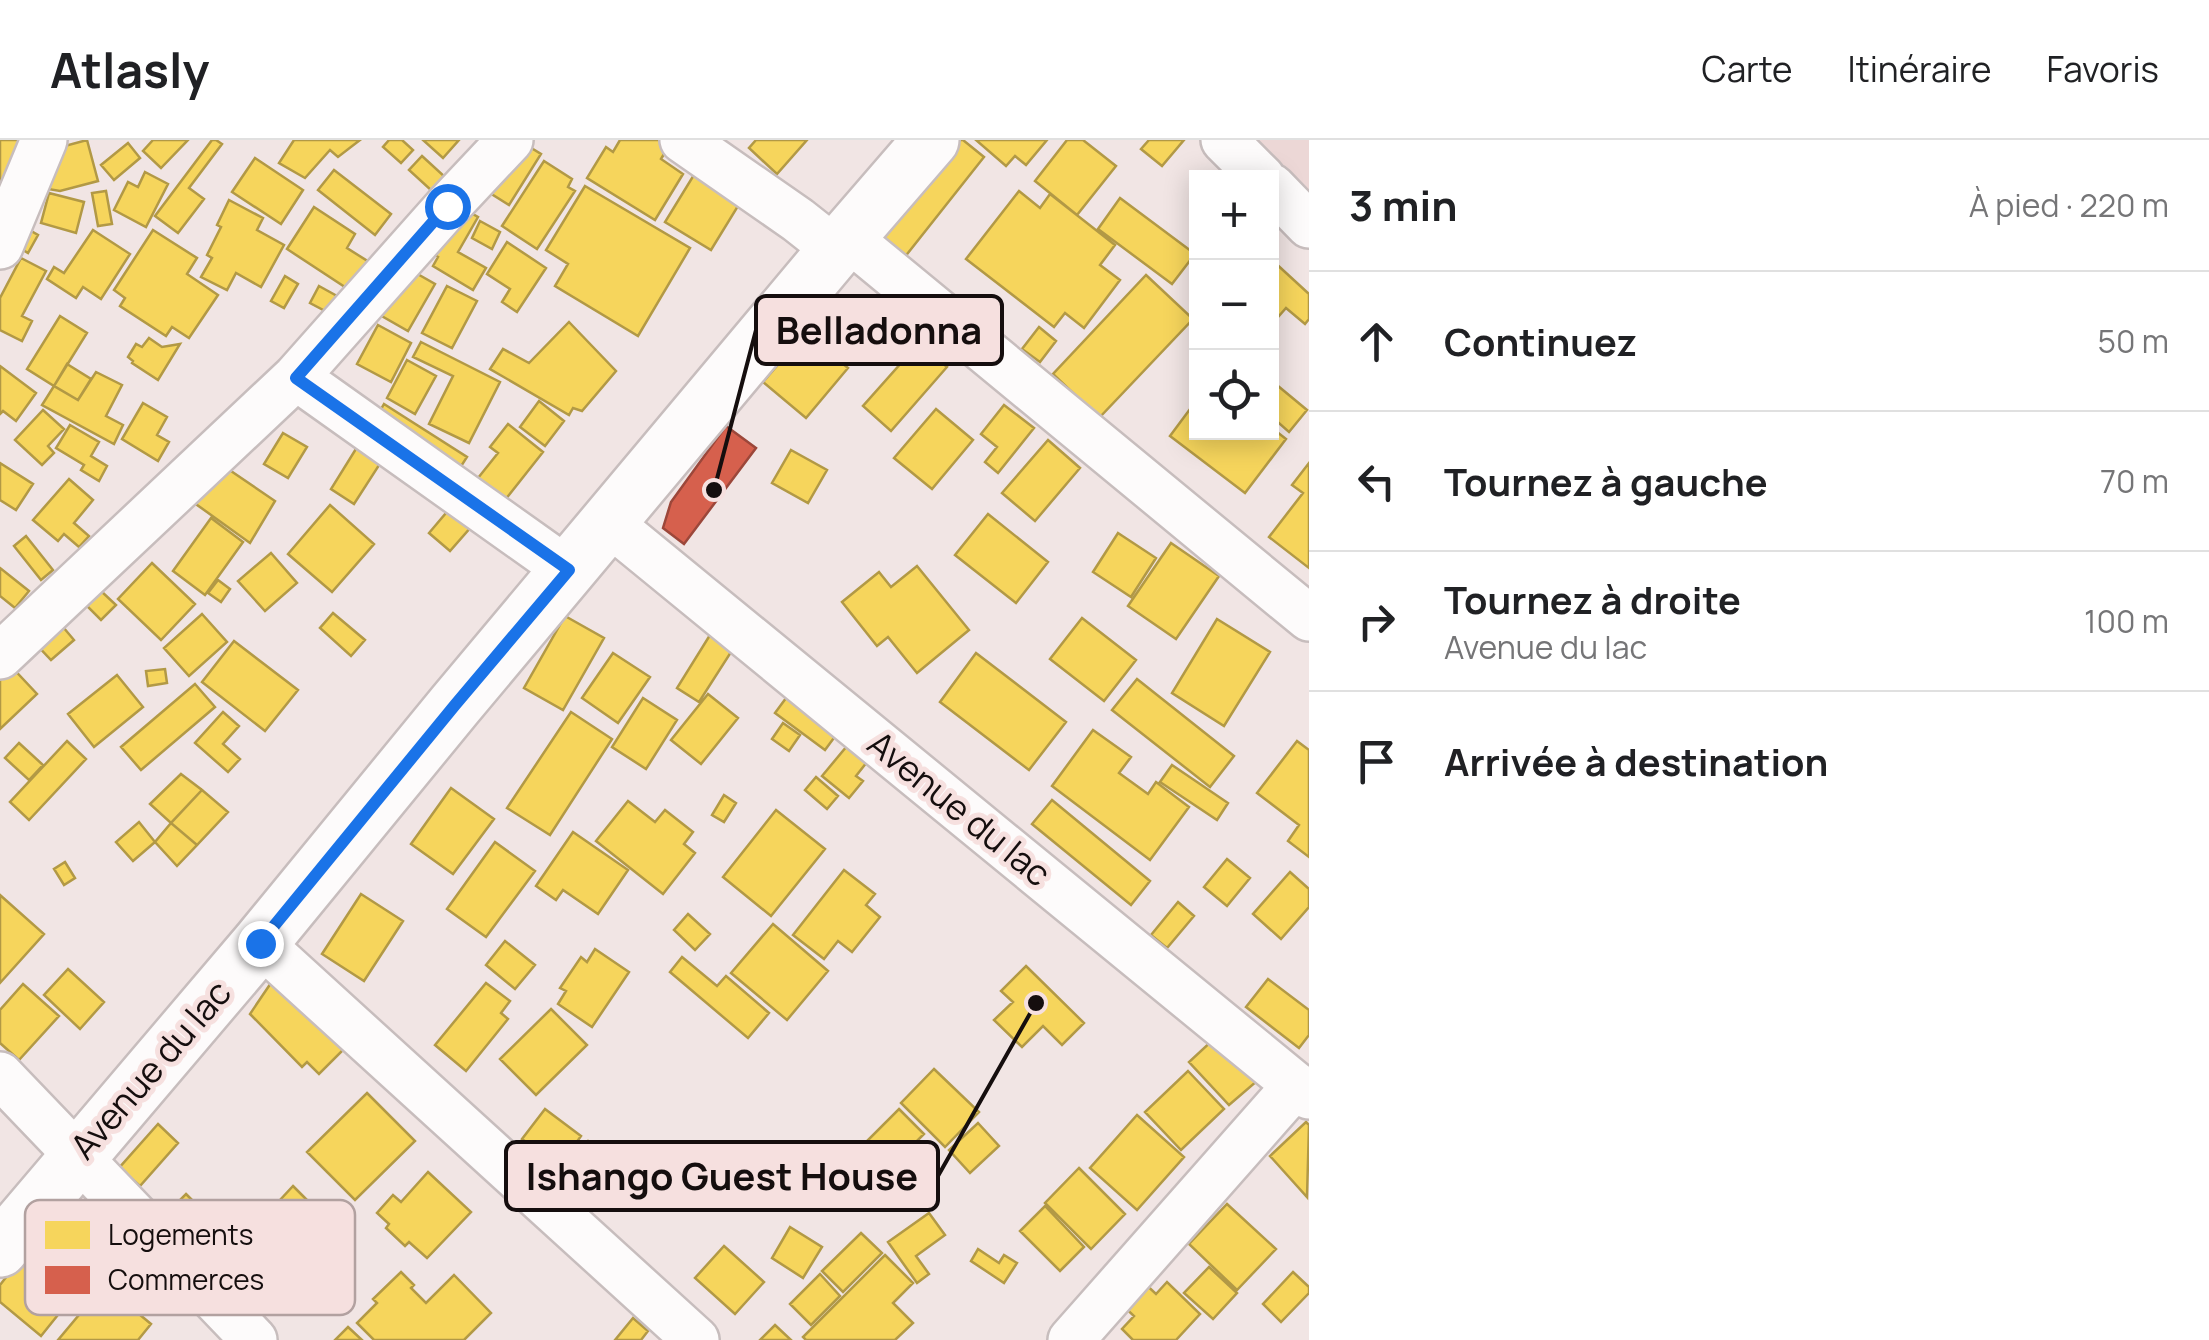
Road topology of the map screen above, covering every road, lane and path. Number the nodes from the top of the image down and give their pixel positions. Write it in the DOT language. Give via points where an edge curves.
graph roads {
  1 [pos="44,140"];
  2 [pos="510,140"];
  3 [pos="683,140"];
  4 [pos="932,140"];
  5 [pos="1224,140"];
  6 [pos="1254,170"];
  7 [pos="1279,194"];
  8 [pos="1309,225"];
  9 [pos="841,244"];
  10 [pos="0,246"];
  11 [pos="296,378"];
  12 [pos="608,522"];
  13 [pos="569,570"];
  14 [pos="1309,618"];
  15 [pos="0,656"];
  16 [pos="260,943"];
  17 [pos="0,1075"];
  18 [pos="1302,1091"];
  19 [pos="77,1155"];
  20 [pos="40,1200"];
  21 [pos="120,1200"];
  22 [pos="25,1218"];
  23 [pos="0,1248"];
  24 [pos="230,1315"];
  25 [pos="1076,1338"];
  26 [pos="254,1340"];
  27 [pos="696,1340"];
  1 -- 10 [label="street"];
  2 -- 11 [label="street"];
  3 -- 9 [label="street"];
  4 -- 9 [label="main road, Avenue du lac"];
  5 -- 6 [label="street"];
  7 -- 8 [label="street"];
  9 -- 12 [label="main road, Avenue du lac"];
  9 -- 14 [label="street"];
  11 -- 13 [label="street"];
  11 -- 15 [label="street"];
  12 -- 13 [label="main road, Avenue du lac"];
  12 -- 18 [label="street, Avenue du lac"];
  13 -- 16 [label="main road, Avenue du lac"];
  16 -- 19 [label="main road, Avenue du lac"];
  16 -- 27 [label="street"];
  17 -- 19 [label="street"];
  18 -- 25 [label="street"];
  19 -- 20 [label="main road, Avenue du lac"];
  19 -- 21 [label="street"];
  22 -- 23 [label="main road, Avenue du lac"];
  24 -- 26 [label="street"];
}
